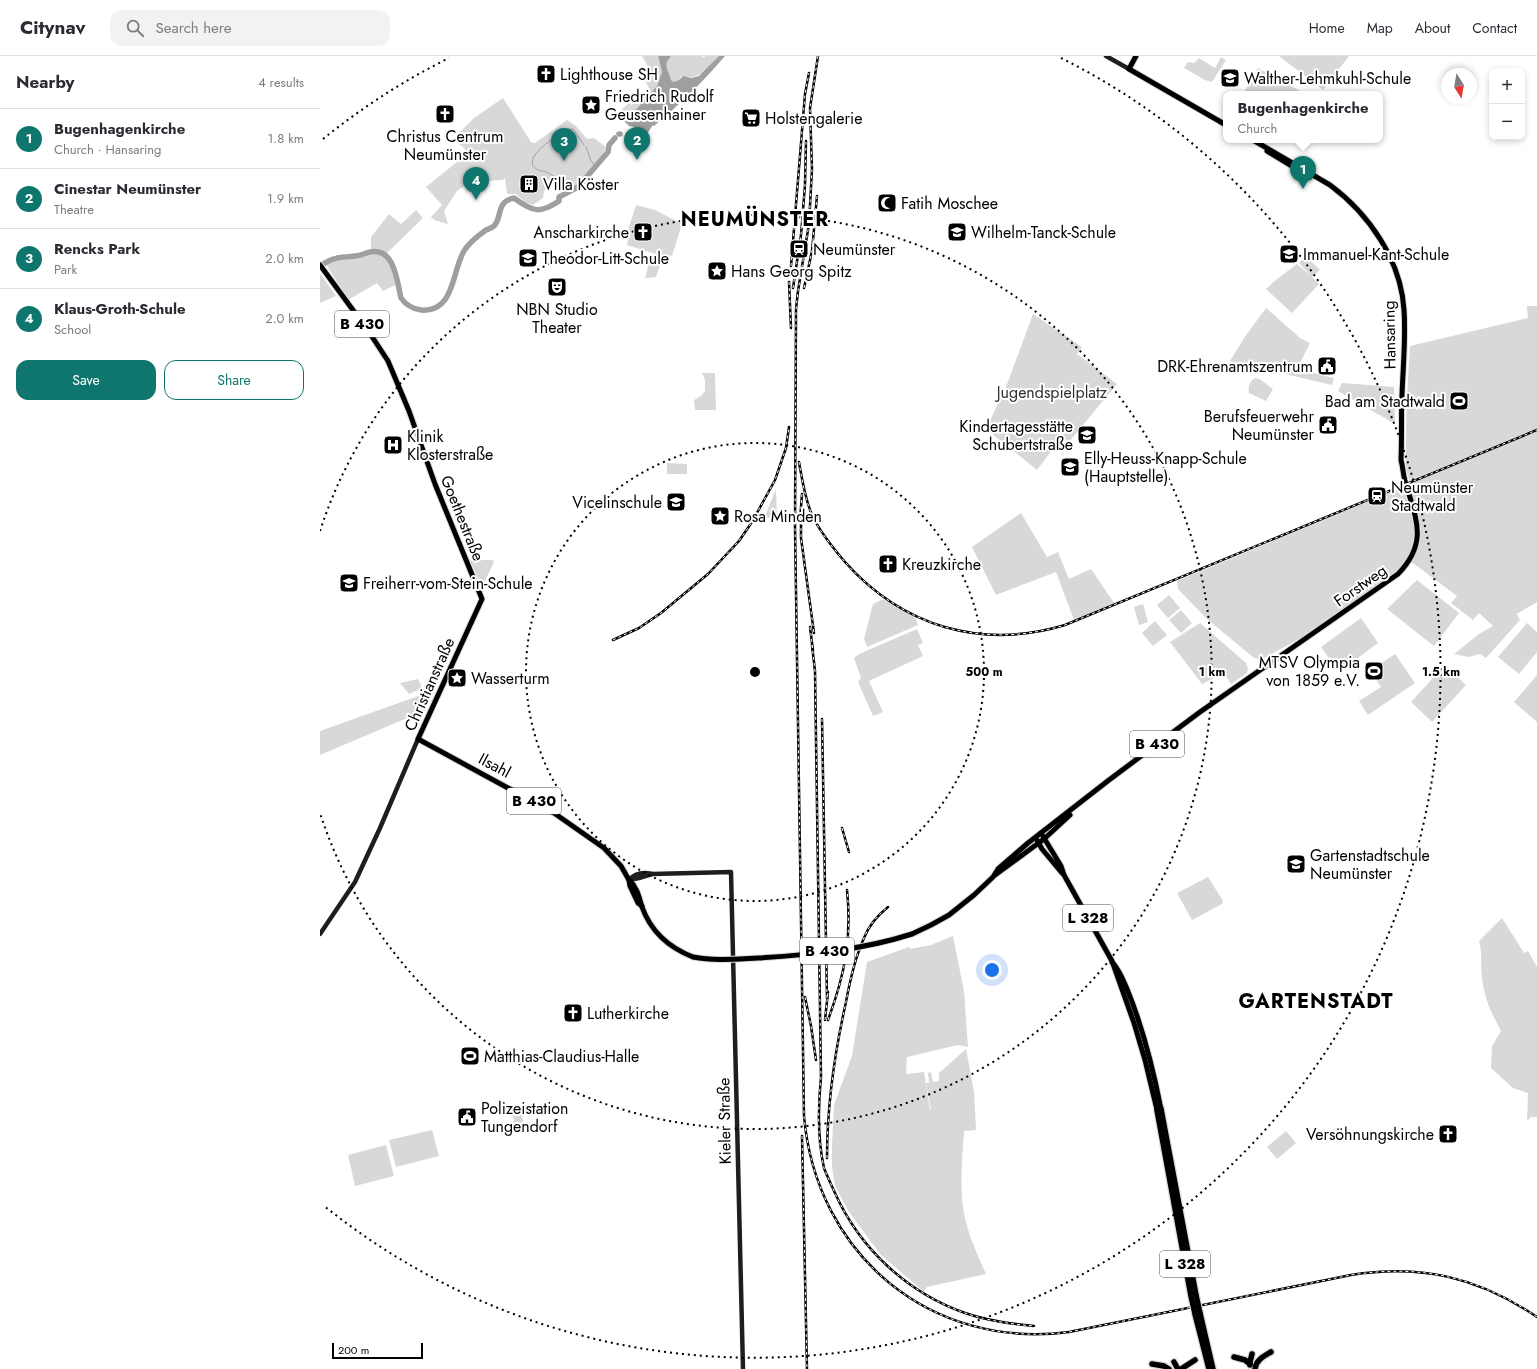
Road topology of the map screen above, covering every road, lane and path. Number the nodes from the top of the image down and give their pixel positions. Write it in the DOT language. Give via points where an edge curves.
graph roads {
  1 [pos="1106,56"];
  2 [pos="1136,56"];
  3 [pos="1129,69"];
  4 [pos="1223,123"];
  5 [pos="1257,143"];
  6 [pos="320,265"];
  7 [pos="1407,488"];
  8 [pos="482,598"];
  9 [pos="418,740"];
  10 [pos="1078,805"];
  11 [pos="1041,834"];
  12 [pos="1036,837"];
  13 [pos="1044,839"];
  14 [pos="1038,843"];
  15 [pos="652,874"];
  16 [pos="1064,875"];
  17 [pos="993,877"];
  18 [pos="639,878"];
  19 [pos="629,880"];
  20 [pos="636,890"];
  21 [pos="642,906"];
  22 [pos="320,934"];
  23 [pos="1159,1109"];
  24 [pos="1271,1352"];
  25 [pos="1234,1356"];
  26 [pos="1195,1360"];
  27 [pos="1209,1363"];
  28 [pos="1152,1364"];
  29 [pos="1253,1367"];
  30 [pos="743,1369"];
  31 [pos="1169,1369"];
  32 [pos="1173,1369"];
  33 [pos="1178,1369"];
  34 [pos="1181,1369"];
  35 [pos="1209,1369"];
  36 [pos="1214,1369"];
  1 -- 3 [label="main road"];
  2 -- 3 [label="main road"];
  3 -- 4 [label="main road"];
  5 -- 7 [label="main road, Hansaring / B 430" via="1330,185 1346,199 1367,220 1392,262 1404,310 1402,460"];
  6 -- 8 [label="main road, Goethestraße / B 430" via="381,350 396,380"];
  7 -- 10 [label="main road, Forstweg / B 430" via="1418,527 1416,547 1398,574 1168,736"];
  8 -- 9 [label="main road, Christianstraße / B 430"];
  9 -- 19 [label="main road, Ilsahl / B 430" via="559,816 604,848 621,866"];
  9 -- 22 [label="main road, Christianstraße" via="355,882"];
  10 -- 11 [label="main road, B 430"];
  10 -- 13 [label="main road, B 430"];
  11 -- 12 [label="main road, B 430"];
  11 -- 13 [label="main road, L 328"];
  12 -- 14 [label="main road, L 328"];
  12 -- 17 [label="main road, B 430" via="998,869"];
  13 -- 14 [label="main road, B 430"];
  13 -- 16 [label="main road, L 328"];
  14 -- 16 [label="main road, L 328"];
  14 -- 17 [label="main road, B 430"];
  15 -- 18 [label="main road"];
  15 -- 19 [label="main road" via="632,876"];
  15 -- 30 [label="main road, Kieler Straße" via="731,872"];
  16 -- 23 [label="main road, L 328" via="1112,961 1137,1022 1150,1056"];
  17 -- 21 [label="main road, B 430, bridge" via="948,915 912,934 876,944 808,954 740,959 694,957 682,953 663,939"];
  18 -- 19 [label="main road"];
  18 -- 20 [label="main road"];
  19 -- 20 [label="main road, B 430"];
  19 -- 21 [label="main road, B 430" via="638,903"];
  20 -- 21 [label="main road, B 430"];
  23 -- 27 [label="highway, L 328, bridge"];
  24 -- 29 [label="highway" via="1263,1356"];
  25 -- 29 [label="highway" via="1245,1360"];
  26 -- 34 [label="highway"];
  27 -- 35 [label="highway, L 328"];
  27 -- 36 [label="highway, L 328"];
  28 -- 31 [label="highway"];
  32 -- 33 [label="highway" via="1174,1362"];
}
